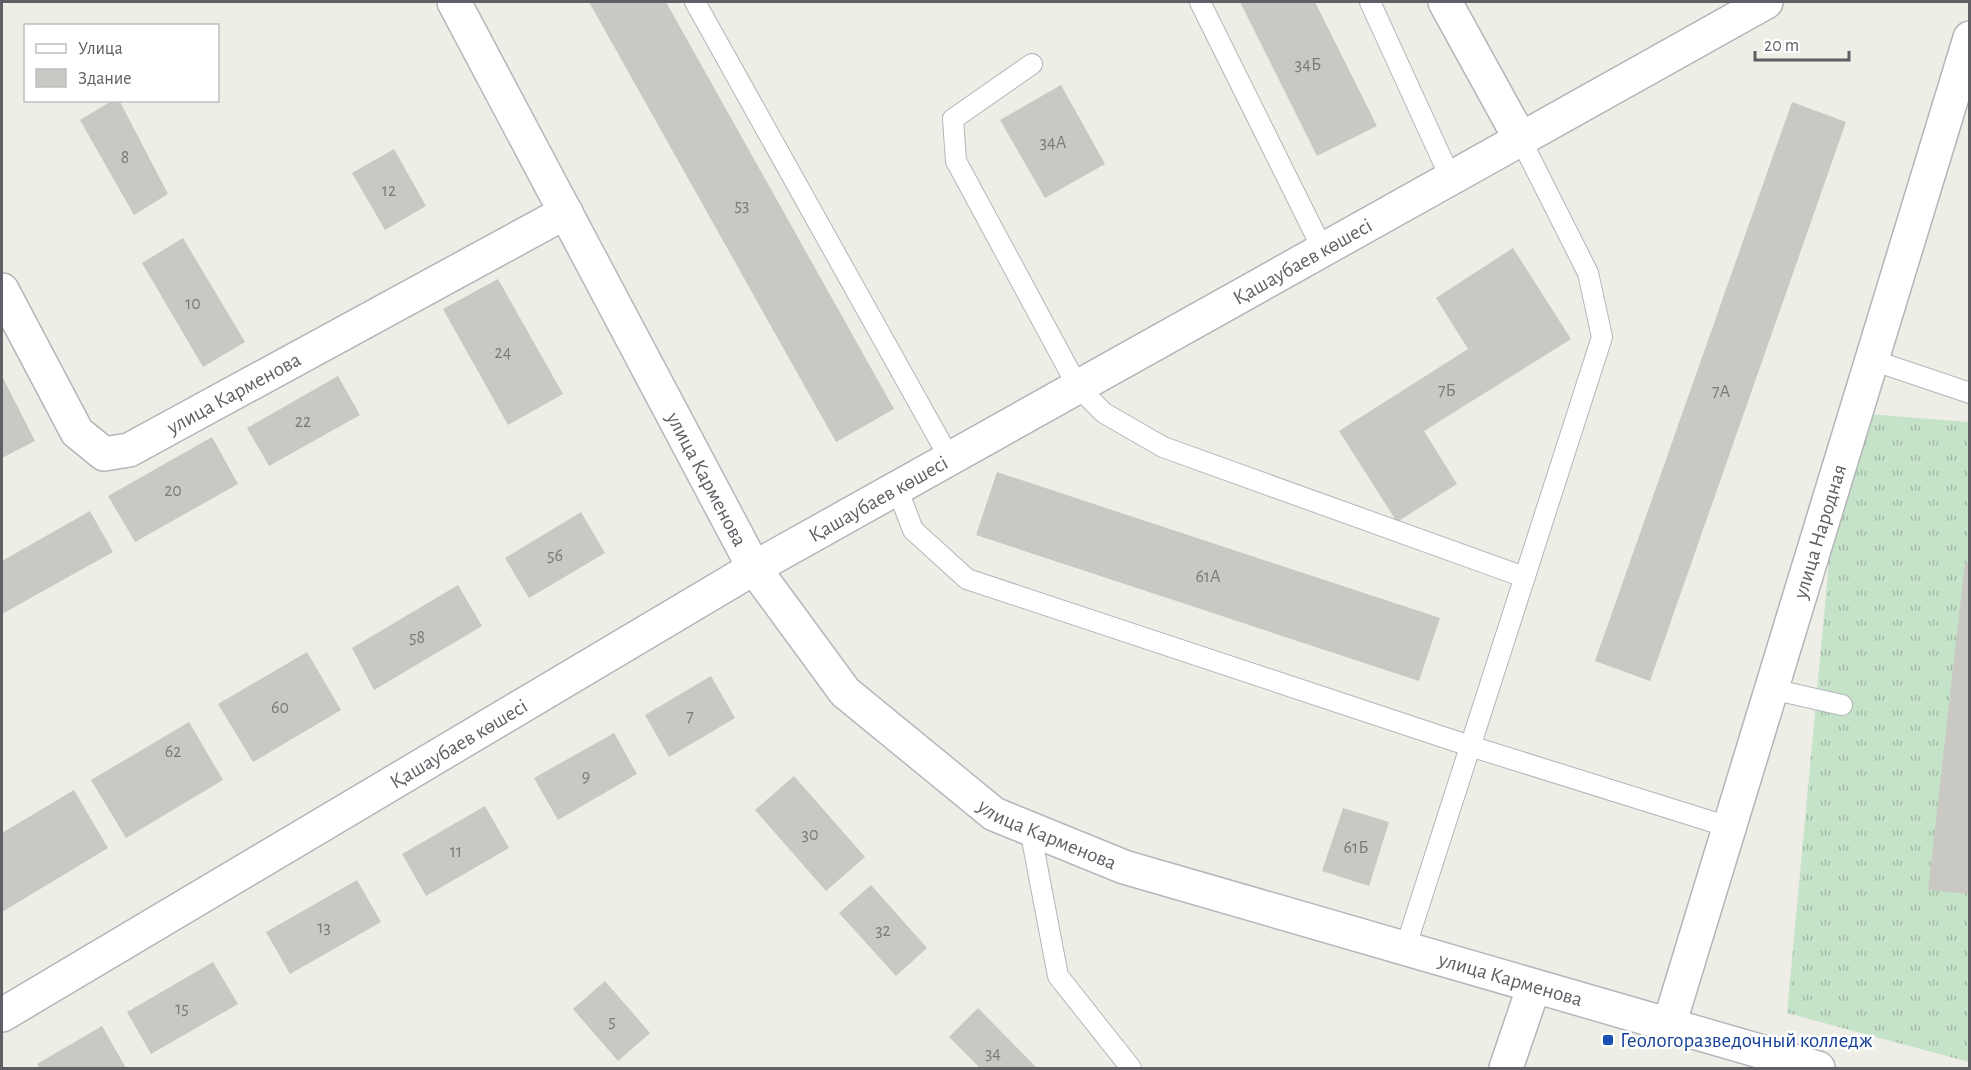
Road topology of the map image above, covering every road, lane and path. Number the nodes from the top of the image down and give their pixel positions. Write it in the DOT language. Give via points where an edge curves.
graph roads {
  1 [pos="454,2"];
  2 [pos="695,2"];
  3 [pos="1200,2"];
  4 [pos="1370,2"];
  5 [pos="1445,2"];
  6 [pos="1766,2"];
  7 [pos="1970,38"];
  8 [pos="1032,64"];
  9 [pos="1521,140"];
  10 [pos="1451,179"];
  11 [pos="566,212"];
  12 [pos="1323,250"];
  13 [pos="2,290"];
  14 [pos="1872,360"];
  15 [pos="1078,387"];
  16 [pos="1970,393"];
  17 [pos="950,459"];
  18 [pos="897,488"];
  19 [pos="754,568"];
  20 [pos="1524,577"];
  21 [pos="1771,689"];
  22 [pos="1842,705"];
  23 [pos="1470,746"];
  24 [pos="1729,827"];
  25 [pos="1030,829"];
  26 [pos="1405,949"];
  27 [pos="1534,986"];
  28 [pos="2,1015"];
  29 [pos="1669,1025"];
  30 [pos="1131,1068"];
  31 [pos="1506,1068"];
  32 [pos="1818,1068"];
  1 -- 11 [label="street, улица Карменова"];
  2 -- 17 [label="lane"];
  3 -- 12 [label="lane"];
  4 -- 10 [label="lane"];
  5 -- 9 [label="street"];
  6 -- 9 [label="street, Қашаубаев көшесі"];
  7 -- 14 [label="street, улица Народная"];
  8 -- 15 [label="lane" via="953,119 956,161"];
  9 -- 10 [label="street, Қашаубаев көшесі"];
  9 -- 20 [label="lane" via="1588,273 1602,337"];
  10 -- 12 [label="street, Қашаубаев көшесі"];
  11 -- 13 [label="street, улица Карменова" via="129,450 104,454 77,432"];
  11 -- 19 [label="street, улица Карменова"];
  12 -- 15 [label="street, Қашаубаев көшесі"];
  14 -- 16 [label="lane"];
  14 -- 21 [label="street, улица Народная"];
  15 -- 17 [label="street, Қашаубаев көшесі"];
  15 -- 20 [label="lane" via="1104,413 1163,447"];
  17 -- 18 [label="street, Қашаубаев көшесі"];
  18 -- 19 [label="street, Қашаубаев көшесі"];
  18 -- 23 [label="lane" via="913,530 967,579"];
  19 -- 25 [label="street, улица Карменова" via="845,692 994,814"];
  19 -- 28 [label="street, Қашаубаев көшесі"];
  20 -- 23 [label="lane"];
  21 -- 22 [label="lane"];
  21 -- 24 [label="street, улица Народная"];
  23 -- 24 [label="lane"];
  23 -- 26 [label="lane"];
  24 -- 29 [label="street, улица Народная"];
  25 -- 26 [label="street, улица Карменова" via="1124,867"];
  25 -- 30 [label="lane" via="1058,976"];
  26 -- 27 [label="street, улица Карменова"];
  27 -- 29 [label="street, улица Карменова"];
  27 -- 31 [label="street"];
  29 -- 32 [label="street, улица Карменова"];
}
